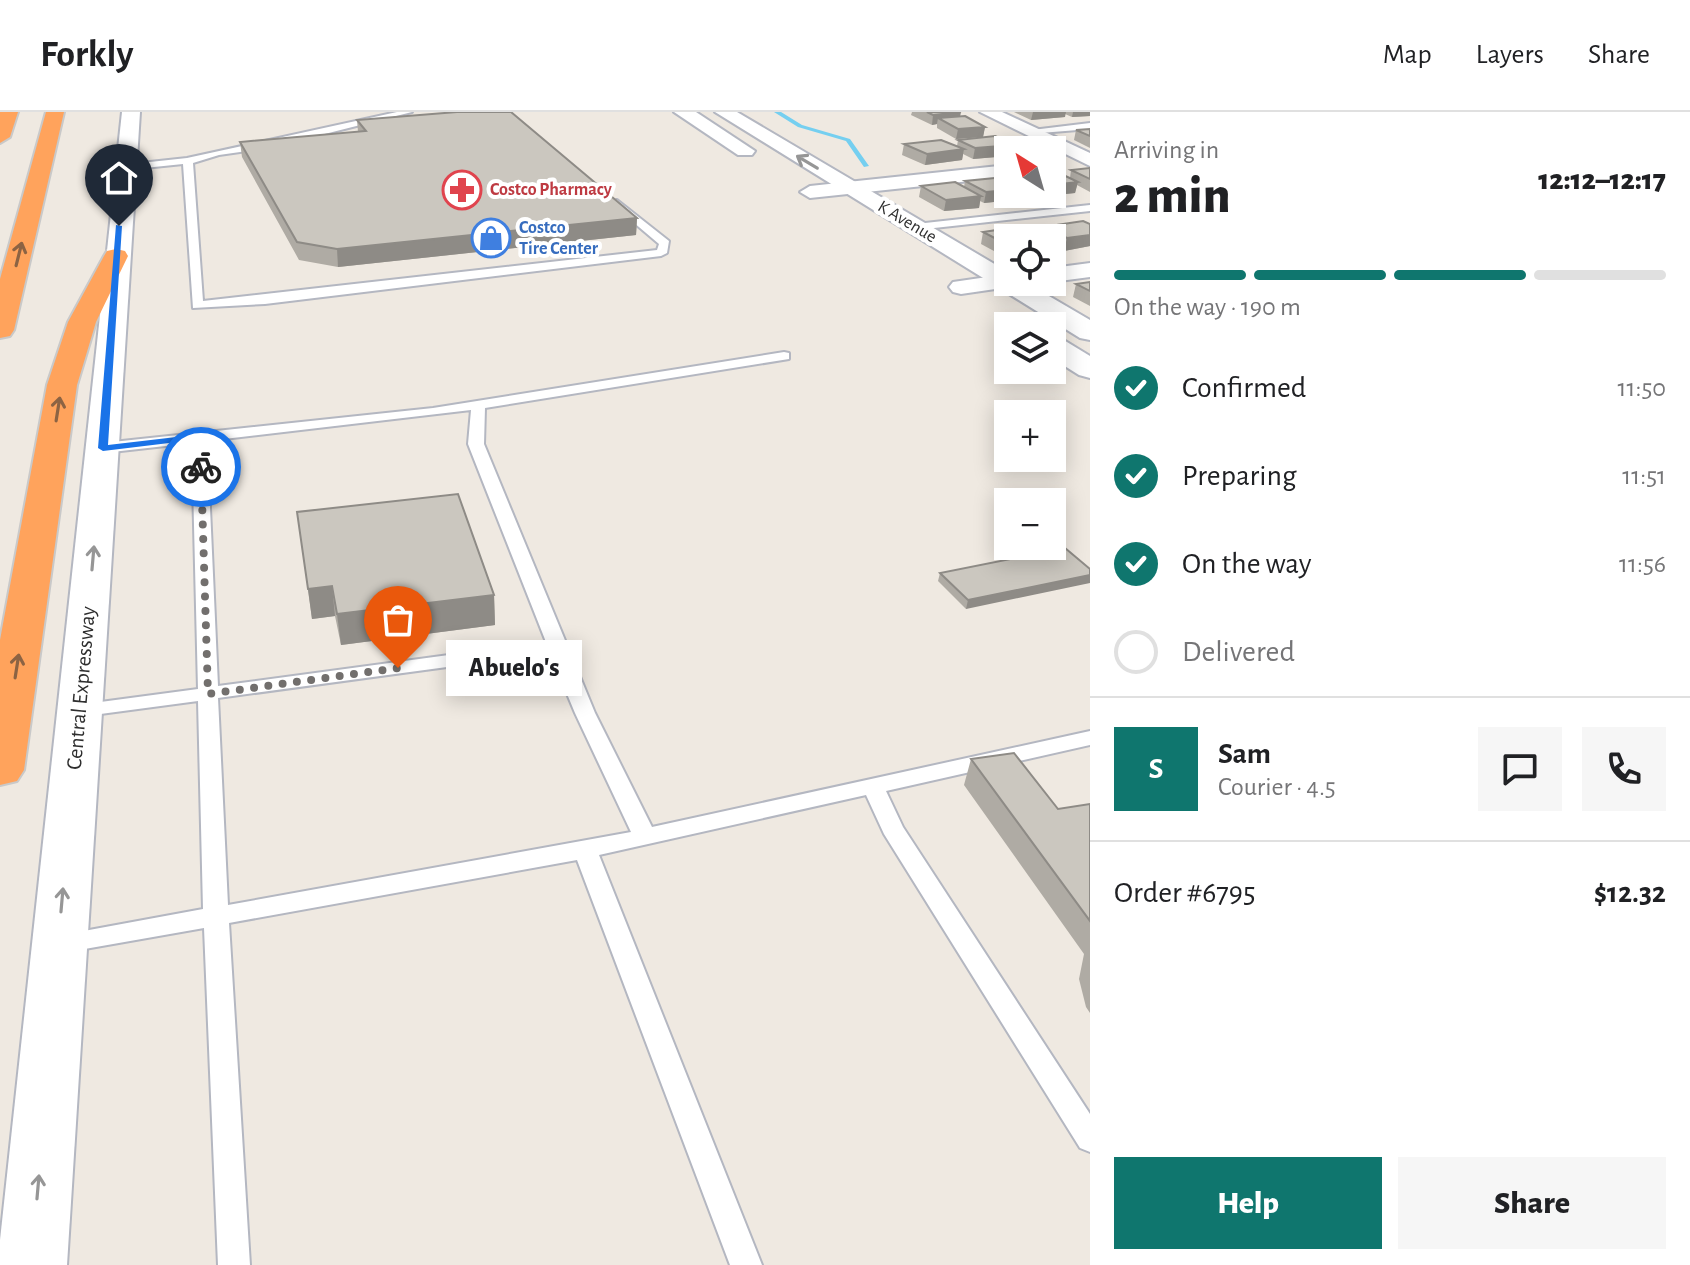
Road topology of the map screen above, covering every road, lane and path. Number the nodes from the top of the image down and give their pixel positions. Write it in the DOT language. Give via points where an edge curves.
graph roads {
  1 [pos="9,112"];
  2 [pos="55,112"];
  3 [pos="131,112"];
  4 [pos="408,112"];
  5 [pos="683,112"];
  6 [pos="724,112"];
  7 [pos="988,112"];
  8 [pos="1090,126"];
  9 [pos="1028,131"];
  10 [pos="0,137"];
  11 [pos="188,161"];
  12 [pos="1090,162"];
  13 [pos="767,164"];
  14 [pos="1066,165"];
  15 [pos="125,167"];
  16 [pos="994,172"];
  17 [pos="800,185"];
  18 [pos="850,187"];
  19 [pos="606,193"];
  20 [pos="1090,208"];
  21 [pos="908,237"];
  22 [pos="116,256"];
  23 [pos="1090,270"];
  24 [pos="937,271"];
  25 [pos="1066,273"];
  26 [pos="994,276"];
  27 [pos="994,283"];
  28 [pos="961,287"];
  29 [pos="1031,296"];
  30 [pos="998,310"];
  31 [pos="0,330"];
  32 [pos="1090,332"];
  33 [pos="1066,354"];
  34 [pos="784,356"];
  35 [pos="1090,369"];
  36 [pos="478,406"];
  37 [pos="199,436"];
  38 [pos="103,448"];
  39 [pos="557,646"];
  40 [pos="208,694"];
  41 [pos="78,711"];
  42 [pos="1090,738"];
  43 [pos="0,770"];
  44 [pos="872,785"];
  45 [pos="645,837"];
  46 [pos="585,850"];
  47 [pos="216,918"];
  48 [pos="58,945"];
  49 [pos="1090,1139"];
  50 [pos="32,1265"];
  51 [pos="234,1265"];
  52 [pos="746,1265"];
  1 -- 10 [label="highway"];
  31 -- 2 [label="highway, one-way"];
  3 -- 15 [label="main road, Central Expressway"];
  4 -- 11 [label="lane"];
  5 -- 13 [label="main road"];
  18 -- 6 [label="main road, K Avenue, one-way"];
  7 -- 9 [label="street"];
  8 -- 9 [label="lane"];
  9 -- 12 [label="street"];
  11 -- 15 [label="lane"];
  11 -- 19 [label="lane" via="197,305 661,253 665,243"];
  12 -- 14 [label="street"];
  15 -- 22 [label="main road, Central Expressway"];
  16 -- 18 [label="street"];
  17 -- 18 [label="street"];
  17 -- 21 [label="main road, K Avenue"];
  18 -- 21 [label="main road, K Avenue"];
  20 -- 21 [label="lane"];
  21 -- 26 [label="main road, K Avenue"];
  22 -- 38 [label="main road, Central Expressway"];
  43 -- 22 [label="highway, one-way" via="62,385 82,322"];
  23 -- 25 [label="street"];
  24 -- 28 [label="main road, K Avenue"];
  27 -- 28 [label="street"];
  28 -- 30 [label="main road, K Avenue"];
  29 -- 32 [label="main road, K Avenue"];
  33 -- 35 [label="main road"];
  34 -- 36 [label="lane"];
  36 -- 37 [label="lane"];
  36 -- 39 [label="lane" via="476,444"];
  37 -- 38 [label="lane"];
  37 -- 40 [label="lane"];
  41 -- 38 [label="main road, Central Expressway, one-way"];
  39 -- 40 [label="lane"];
  39 -- 45 [label="lane"];
  40 -- 41 [label="lane"];
  40 -- 47 [label="lane"];
  48 -- 41 [label="main road, Central Expressway, one-way"];
  42 -- 44 [label="lane"];
  44 -- 45 [label="lane"];
  44 -- 49 [label="lane" via="892,828"];
  45 -- 46 [label="lane"];
  46 -- 47 [label="lane"];
  46 -- 52 [label="lane"];
  47 -- 48 [label="lane"];
  47 -- 51 [label="lane"];
  50 -- 48 [label="main road, Central Expressway, one-way"];
}
